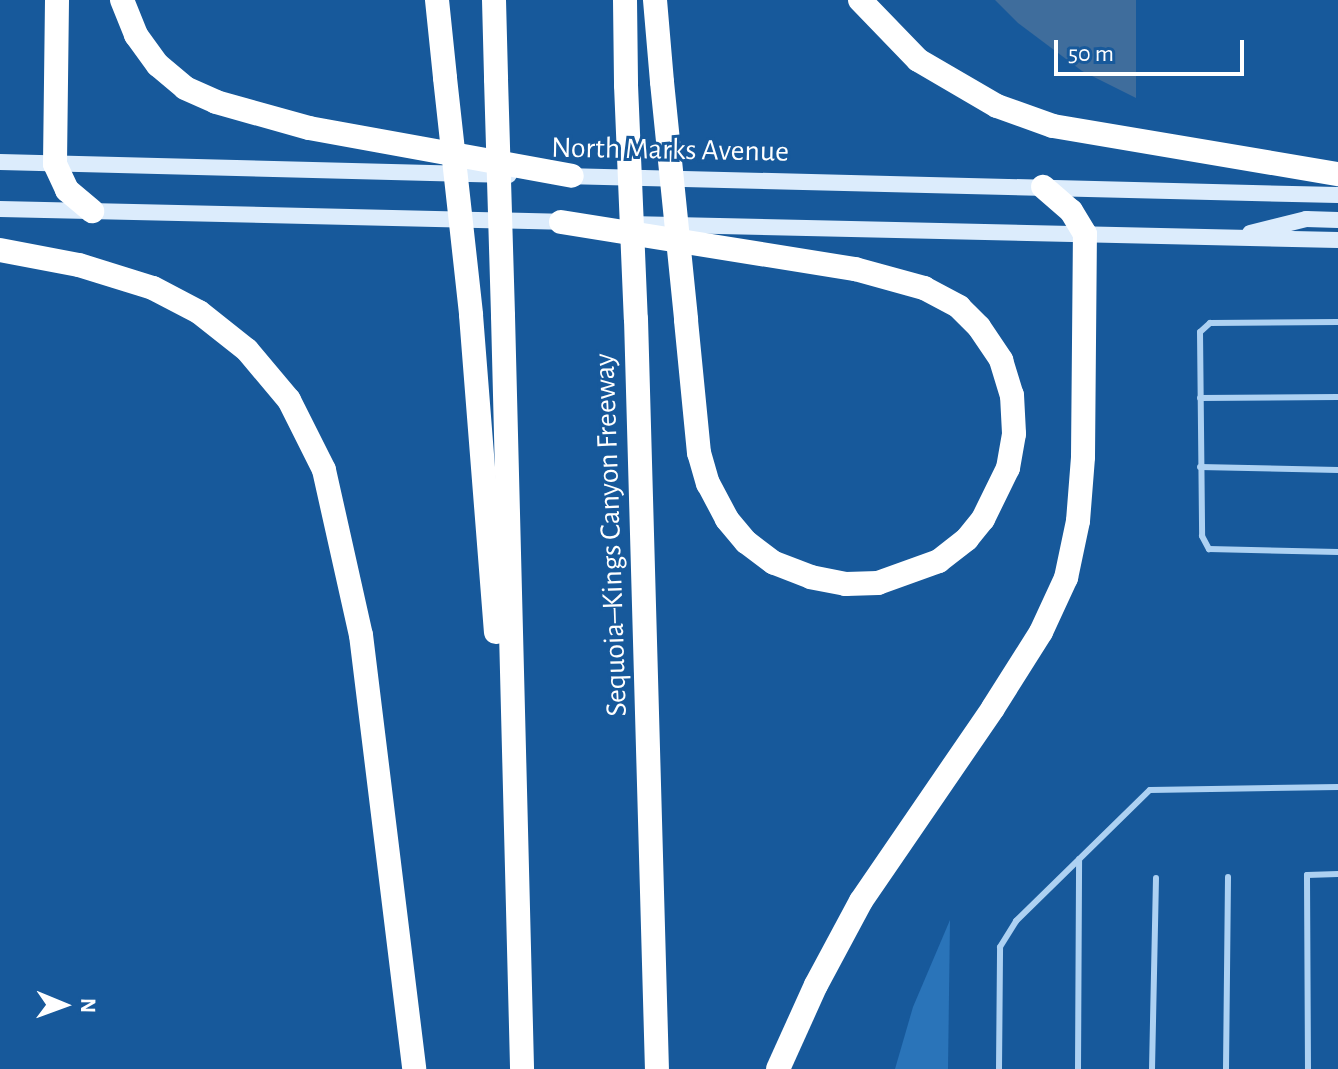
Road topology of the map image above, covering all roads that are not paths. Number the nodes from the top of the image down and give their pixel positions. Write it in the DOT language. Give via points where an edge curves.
graph roads {
  1 [pos="57,0"];
  2 [pos="122,0"];
  3 [pos="437,0"];
  4 [pos="494,0"];
  5 [pos="625,0"];
  6 [pos="655,0"];
  7 [pos="860,0"];
  8 [pos="0,162"];
  9 [pos="55,164"];
  10 [pos="1338,174"];
  11 [pos="572,176"];
  12 [pos="1043,187"];
  13 [pos="1338,195"];
  14 [pos="0,209"];
  15 [pos="92,211"];
  16 [pos="1338,220"];
  17 [pos="561,222"];
  18 [pos="1085,234"];
  19 [pos="1229,238"];
  20 [pos="1338,240"];
  21 [pos="0,250"];
  22 [pos="1338,322"];
  23 [pos="1338,397"];
  24 [pos="1200,398"];
  25 [pos="1200,467"];
  26 [pos="1338,470"];
  27 [pos="1338,552"];
  28 [pos="1338,787"];
  29 [pos="1150,790"];
  30 [pos="1159,799"];
  31 [pos="1079,859"];
  32 [pos="1338,874"];
  33 [pos="1228,877"];
  34 [pos="1156,878"];
  35 [pos="518,912"];
  36 [pos="414,1069"];
  37 [pos="522,1069"];
  38 [pos="657,1069"];
  39 [pos="778,1069"];
  40 [pos="999,1069"];
  41 [pos="1078,1069"];
  42 [pos="1152,1069"];
  43 [pos="1226,1069"];
  44 [pos="1308,1069"];
  1 -- 9 [label="highway"];
  2 -- 11 [label="highway" via="136,35 158,65 185,88 216,102 309,128"];
  3 -- 35 [label="highway, bridge" via="471,315"];
  4 -- 35 [label="highway, bridge"];
  5 -- 38 [label="highway, Sequoia–Kings Canyon Freeway, bridge"];
  6 -- 17 [label="highway, bridge" via="662,82 686,320 699,453 727,519 774,563 834,582 878,583 939,561 983,519 1008,468 1014,434 1012,395 1001,360 959,307 924,288 855,269"];
  7 -- 10 [label="highway" via="918,60 997,106 1053,126"];
  8 -- 9 [label="main road, North Marks Avenue"];
  9 -- 11 [label="main road, North Marks Avenue"];
  9 -- 15 [label="highway" via="67,190"];
  11 -- 12 [label="main road, North Marks Avenue"];
  12 -- 13 [label="main road, North Marks Avenue"];
  12 -- 18 [label="highway" via="1071,211"];
  14 -- 15 [label="main road"];
  15 -- 17 [label="main road"];
  16 -- 19 [label="main road" via="1306,219"];
  17 -- 18 [label="main road"];
  18 -- 19 [label="main road"];
  18 -- 39 [label="highway" via="1083,457 1066,578 1009,683 861,901"];
  19 -- 20 [label="main road"];
  21 -- 36 [label="highway" via="79,265 153,288 199,312 247,350 289,400 324,470 361,635"];
  22 -- 24 [label="lane" via="1210,323 1200,332"];
  23 -- 24 [label="lane"];
  24 -- 25 [label="lane"];
  25 -- 26 [label="lane"];
  25 -- 27 [label="lane" via="1202,536 1209,549"];
  28 -- 29 [label="lane"];
  29 -- 30 [label="lane"];
  29 -- 31 [label="lane"];
  31 -- 40 [label="lane" via="1016,921 1000,947"];
  31 -- 41 [label="lane"];
  32 -- 44 [label="lane" via="1307,875"];
  33 -- 43 [label="lane"];
  34 -- 42 [label="lane"];
  35 -- 37 [label="highway"];
}
